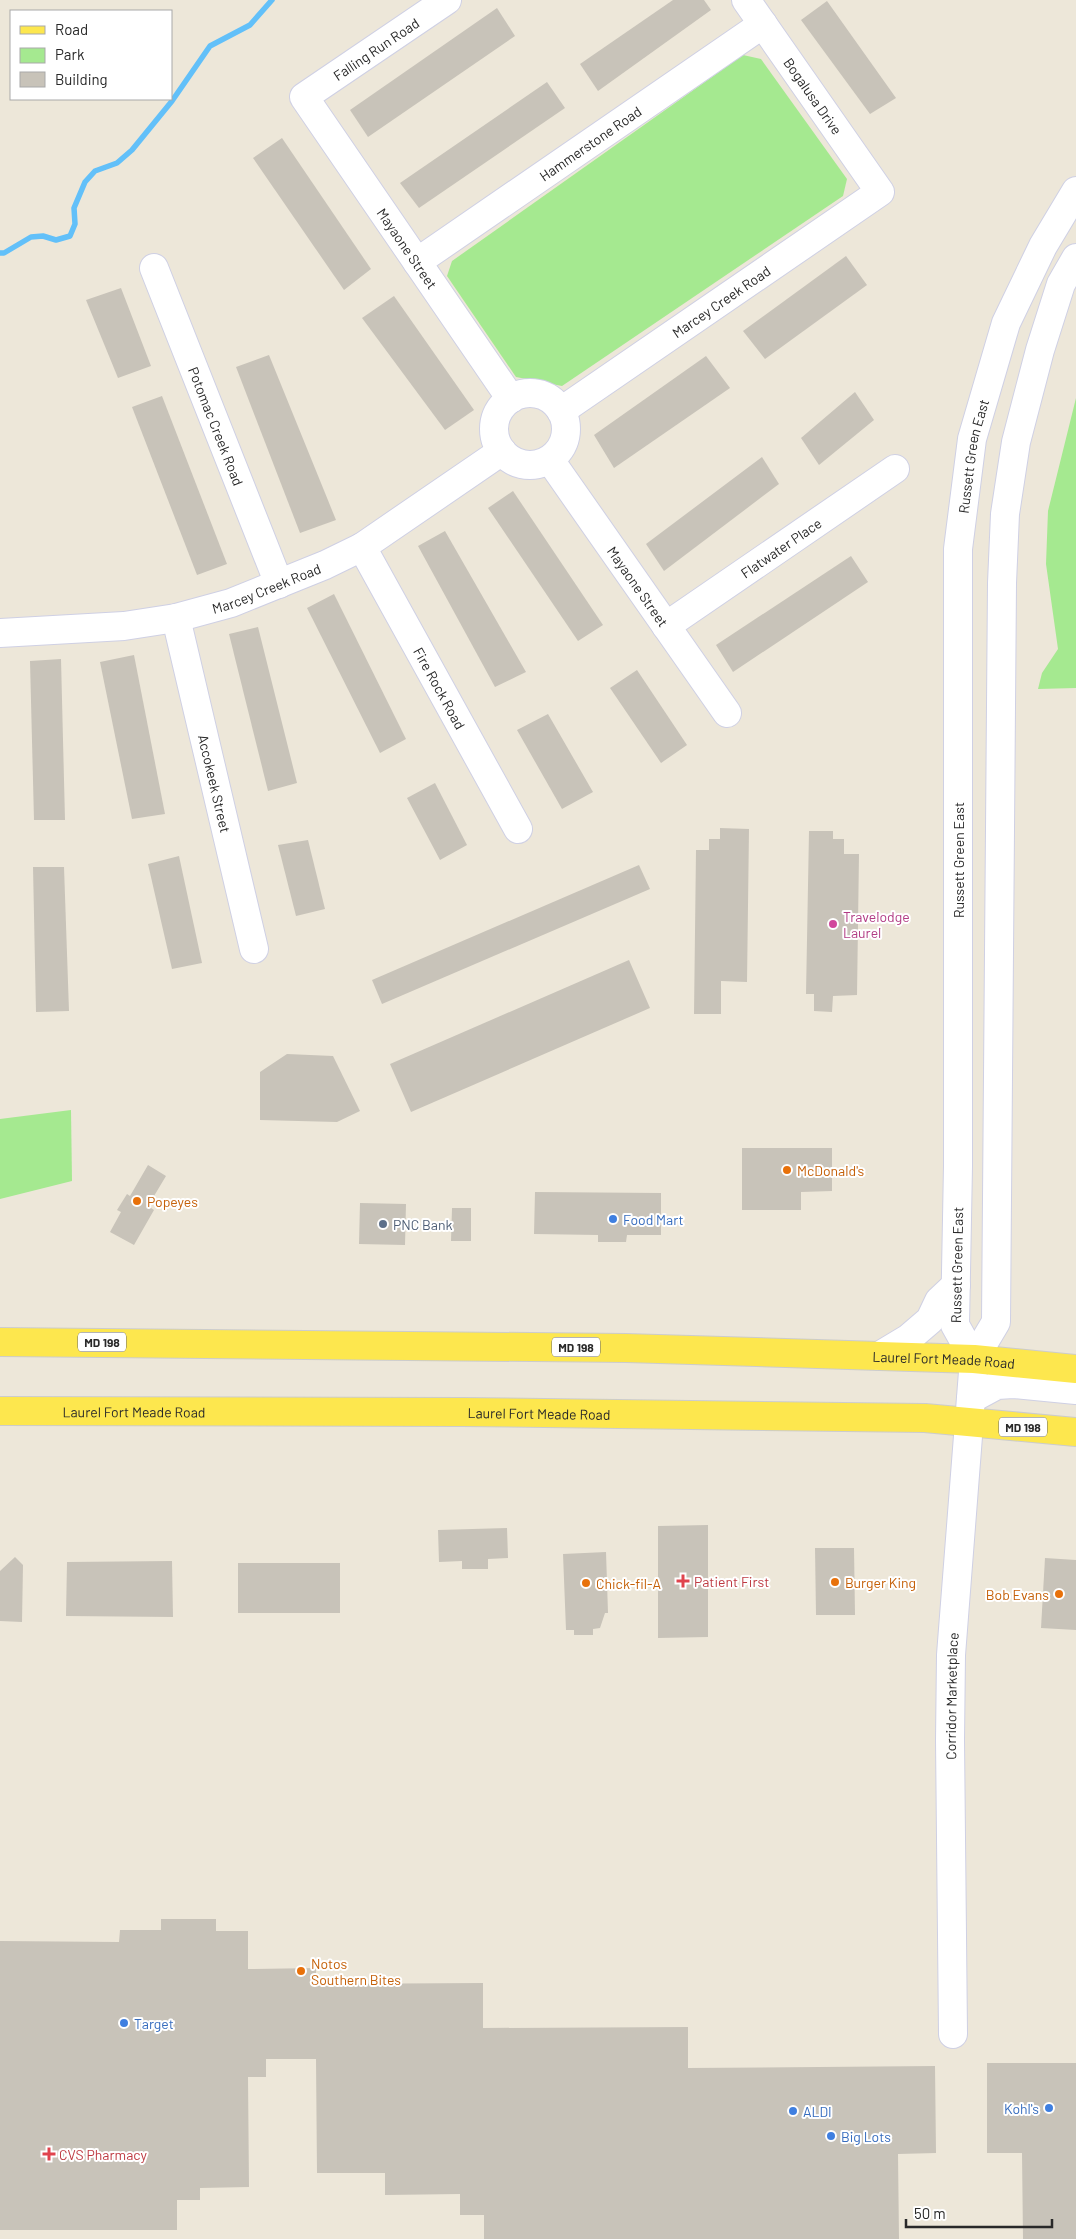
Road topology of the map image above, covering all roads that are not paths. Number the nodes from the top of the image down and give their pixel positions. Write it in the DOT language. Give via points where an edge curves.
graph roads {
  1 [pos="447,0"];
  2 [pos="746,0"];
  3 [pos="763,24"];
  4 [pos="304,97"];
  5 [pos="1076,191"];
  6 [pos="880,192"];
  7 [pos="1076,258"];
  8 [pos="417,262"];
  9 [pos="154,268"];
  10 [pos="511,399"];
  11 [pos="561,411"];
  12 [pos="502,451"];
  13 [pos="550,460"];
  14 [pos="896,470"];
  15 [pos="362,547"];
  16 [pos="279,584"];
  17 [pos="176,618"];
  18 [pos="666,626"];
  19 [pos="0,633"];
  20 [pos="727,713"];
  21 [pos="518,829"];
  22 [pos="254,950"];
  23 [pos="956,1284"];
  24 [pos="0,1342"];
  25 [pos="880,1356"];
  26 [pos="974,1359"];
  27 [pos="1076,1368"];
  28 [pos="1076,1390"];
  29 [pos="0,1411"];
  30 [pos="971,1411"];
  31 [pos="1076,1432"];
  32 [pos="953,2034"];
  1 -- 4 [label="street, Falling Run Road"];
  2 -- 3 [label="street, Bogalusa Drive"];
  3 -- 6 [label="street, Bogalusa Drive"];
  3 -- 8 [label="street, Hammerstone Road"];
  4 -- 8 [label="street, Mayaone Street"];
  5 -- 23 [label="street, Russett Green East" via="1043,246 1006,323 972,439 962,502 958,559"];
  6 -- 11 [label="street, Marcey Creek Road"];
  7 -- 26 [label="street" via="1061,284 1040,350 1016,442 1005,514 996,1322"];
  8 -- 10 [label="street, Mayaone Street"];
  9 -- 16 [label="street, Potomac Creek Road"];
  10 -- 11 [label="street" via="522,394 539,395 554,402"];
  10 -- 12 [label="street" via="496,417 494,429"];
  11 -- 13 [label="street" via="566,421 564,443"];
  12 -- 13 [label="street" via="529,466"];
  12 -- 15 [label="street, Marcey Creek Road"];
  13 -- 18 [label="street, Mayaone Street"];
  14 -- 18 [label="street, Flatwater Place"];
  15 -- 16 [label="street, Marcey Creek Road"];
  15 -- 21 [label="street, Fire Rock Road"];
  16 -- 17 [label="street, Marcey Creek Road" via="231,603"];
  17 -- 19 [label="street, Marcey Creek Road" via="124,626"];
  17 -- 22 [label="street, Accokeek Street"];
  18 -- 20 [label="street, Mayaone Street"];
  23 -- 25 [label="street" via="939,1301 930,1320"];
  23 -- 26 [label="street, Russett Green East" via="955,1325"];
  24 -- 25 [label="main road, Laurel Fort Meade Road / MD 198" via="562,1347"];
  25 -- 26 [label="main road, Laurel Fort Meade Road / MD 198"];
  26 -- 27 [label="main road, Laurel Fort Meade Road / MD 198"];
  26 -- 30 [label="street, Corridor Marketplace"];
  28 -- 30 [label="street" via="997,1385"];
  29 -- 30 [label="main road, Laurel Fort Meade Road / MD 198" via="926,1418"];
  30 -- 31 [label="main road, Laurel Fort Meade Road / MD 198"];
  30 -- 32 [label="street, Corridor Marketplace" via="951,1655"];
}
